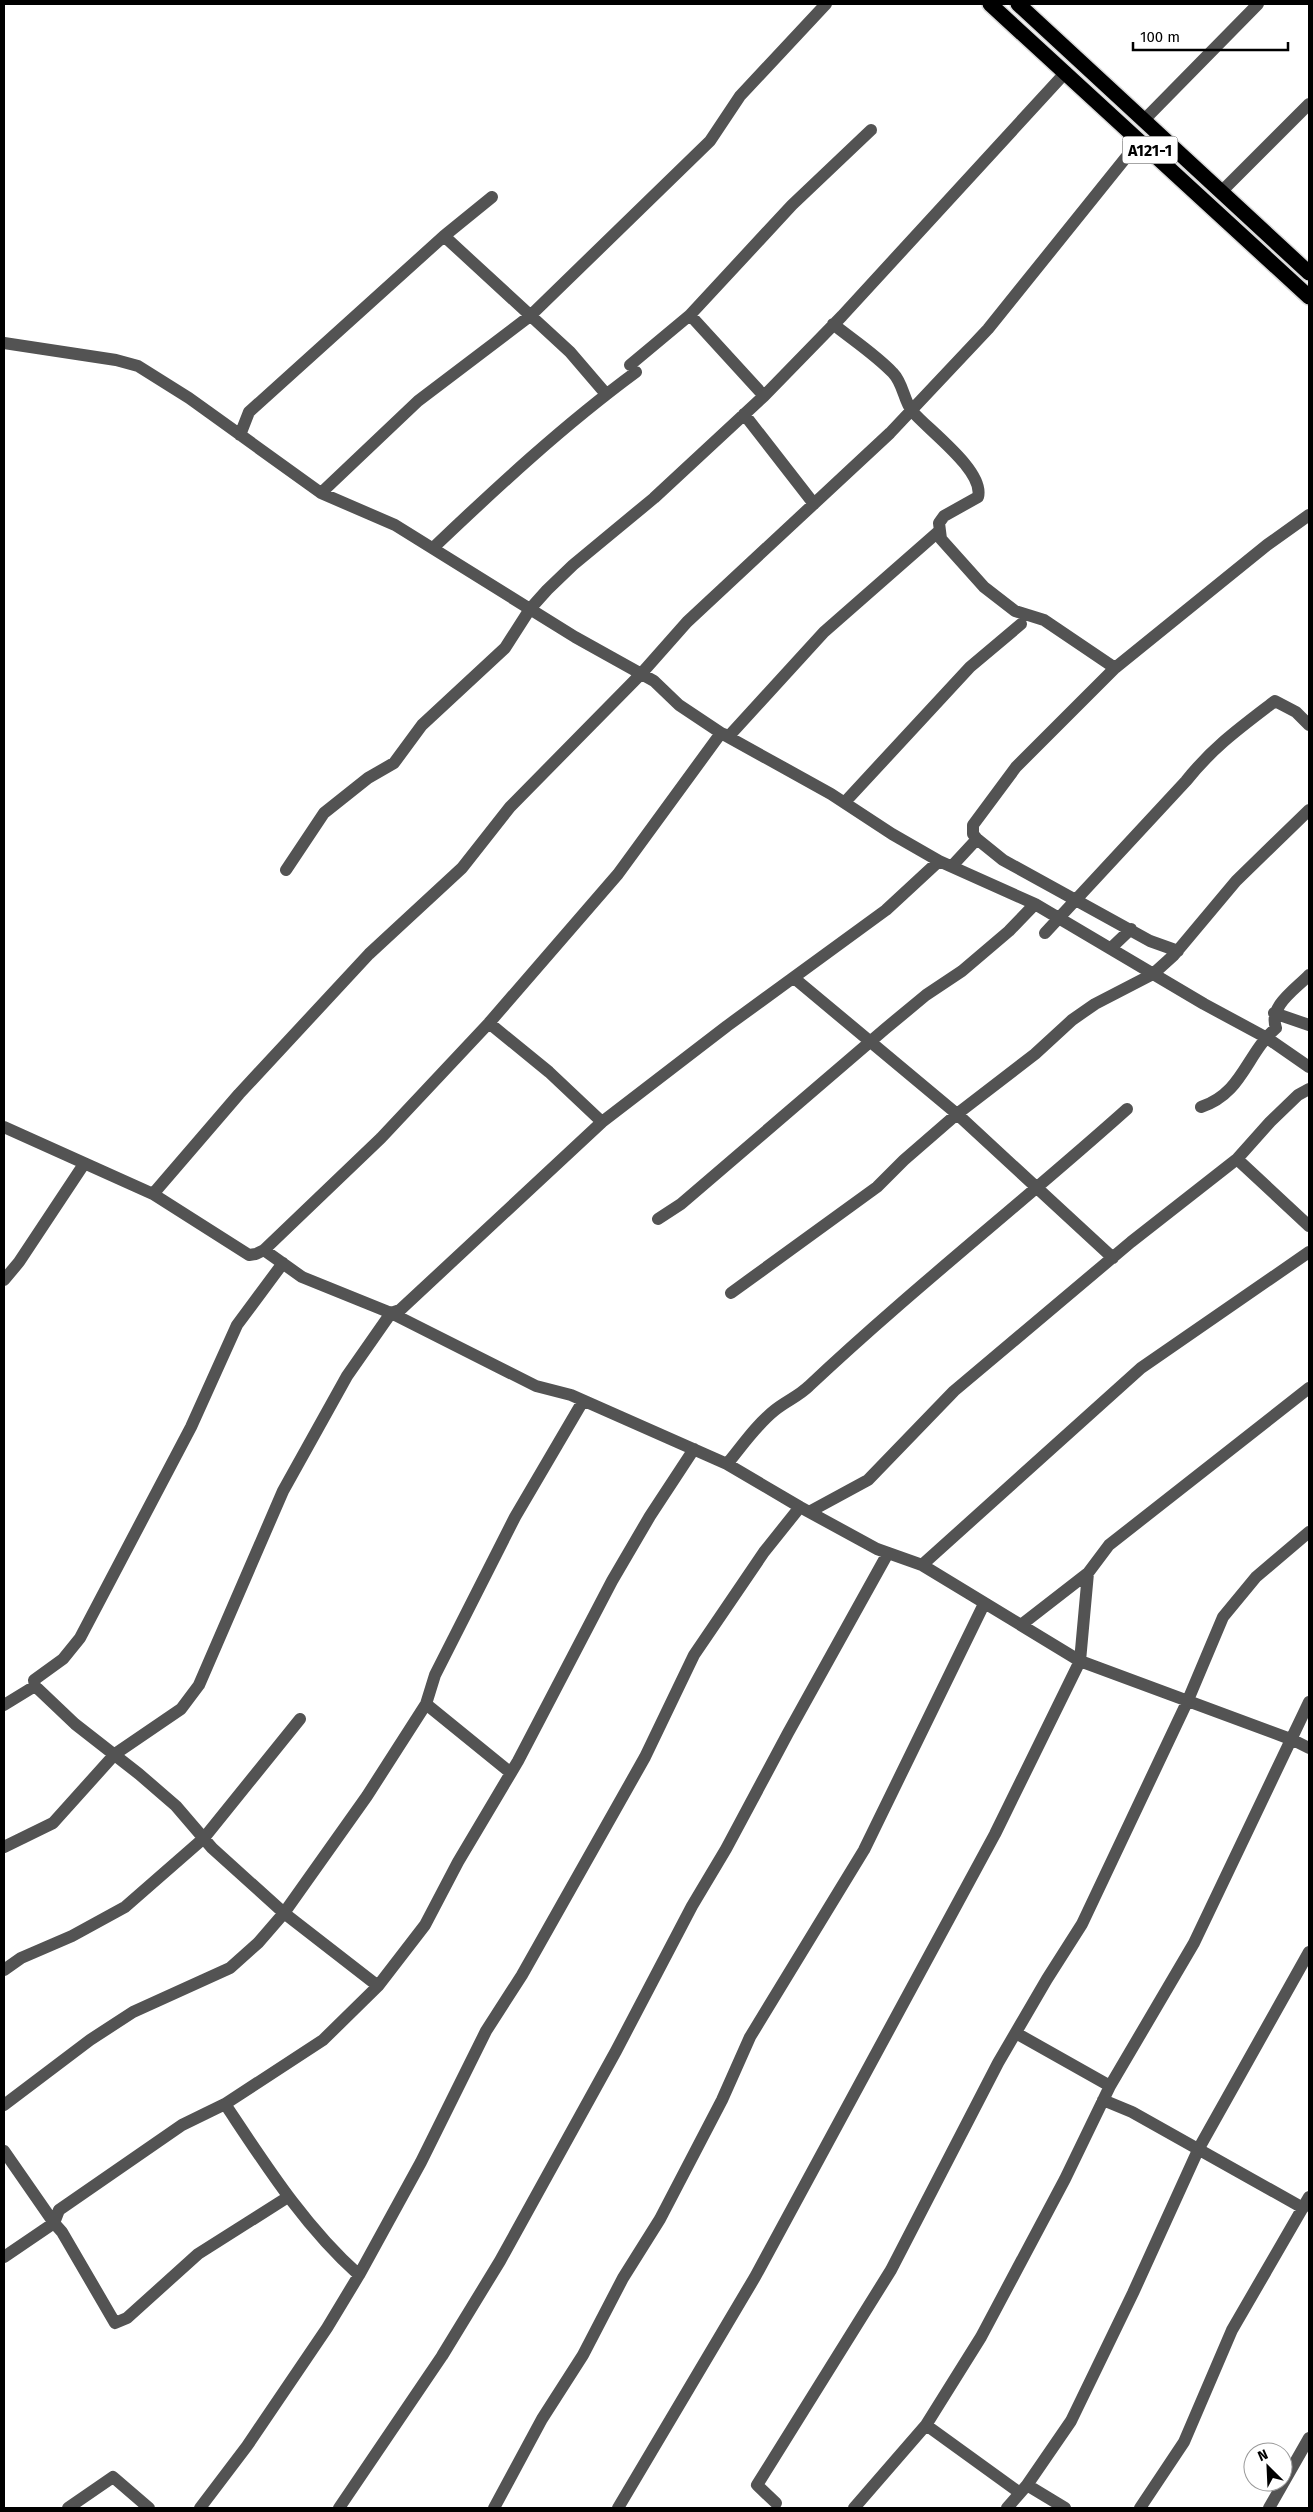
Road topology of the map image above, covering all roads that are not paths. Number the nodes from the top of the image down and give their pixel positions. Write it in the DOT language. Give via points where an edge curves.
graph roads {
  1 [pos="826,4"];
  2 [pos="990,4"];
  3 [pos="1018,4"];
  4 [pos="1258,4"];
  5 [pos="1066,72"];
  6 [pos="1309,104"];
  7 [pos="1144,120"];
  8 [pos="871,130"];
  9 [pos="1140,140"];
  10 [pos="1221,192"];
  11 [pos="492,197"];
  12 [pos="444,236"];
  13 [pos="1309,273"];
  14 [pos="1309,297"];
  15 [pos="690,315"];
  16 [pos="530,316"];
  17 [pos="833,324"];
  18 [pos="4,343"];
  19 [pos="606,394"];
  20 [pos="764,396"];
  21 [pos="911,410"];
  22 [pos="744,414"];
  23 [pos="240,435"];
  24 [pos="321,493"];
  25 [pos="814,504"];
  26 [pos="1309,515"];
  27 [pos="938,532"];
  28 [pos="432,548"];
  29 [pos="530,609"];
  30 [pos="1021,624"];
  31 [pos="1115,668"];
  32 [pos="641,674"];
  33 [pos="1309,724"];
  34 [pos="721,733"];
  35 [pos="1172,787"];
  36 [pos="845,802"];
  37 [pos="1309,810"];
  38 [pos="977,839"];
  39 [pos="939,861"];
  40 [pos="952,866"];
  41 [pos="286,870"];
  42 [pos="1074,899"];
  43 [pos="1035,904"];
  44 [pos="1060,919"];
  45 [pos="1131,929"];
  46 [pos="1045,933"];
  47 [pos="1111,948"];
  48 [pos="1178,951"];
  49 [pos="1153,974"];
  50 [pos="1309,975"];
  51 [pos="794,978"];
  52 [pos="1274,1013"];
  53 [pos="1288,1018"];
  54 [pos="489,1023"];
  55 [pos="1309,1025"];
  56 [pos="1276,1028"];
  57 [pos="1267,1038"];
  58 [pos="868,1042"];
  59 [pos="1309,1067"];
  60 [pos="1309,1089"];
  61 [pos="1201,1107"];
  62 [pos="1127,1110"];
  63 [pos="957,1114"];
  64 [pos="602,1122"];
  65 [pos="4,1127"];
  66 [pos="1238,1159"];
  67 [pos="84,1164"];
  68 [pos="1038,1189"];
  69 [pos="153,1194"];
  70 [pos="658,1219"];
  71 [pos="1309,1226"];
  72 [pos="264,1250"];
  73 [pos="1309,1252"];
  74 [pos="1113,1258"];
  75 [pos="283,1263"];
  76 [pos="4,1280"];
  77 [pos="732,1294"];
  78 [pos="391,1312"];
  79 [pos="1309,1388"];
  80 [pos="582,1401"];
  81 [pos="694,1449"];
  82 [pos="728,1464"];
  83 [pos="804,1510"];
  84 [pos="1309,1532"];
  85 [pos="888,1553"];
  86 [pos="922,1565"];
  87 [pos="1088,1573"];
  88 [pos="984,1604"];
  89 [pos="1021,1626"];
  90 [pos="1080,1661"];
  91 [pos="35,1686"];
  92 [pos="1188,1700"];
  93 [pos="1309,1702"];
  94 [pos="426,1704"];
  95 [pos="4,1705"];
  96 [pos="300,1719"];
  97 [pos="1293,1740"];
  98 [pos="1309,1748"];
  99 [pos="115,1754"];
  100 [pos="511,1773"];
  101 [pos="204,1838"];
  102 [pos="4,1847"];
  103 [pos="284,1913"];
  104 [pos="1309,1952"];
  105 [pos="4,1970"];
  106 [pos="378,1986"];
  107 [pos="1016,2033"];
  108 [pos="1110,2086"];
  109 [pos="1103,2100"];
  110 [pos="225,2104"];
  111 [pos="4,2105"];
  112 [pos="1199,2148"];
  113 [pos="4,2151"];
  114 [pos="288,2197"];
  115 [pos="1309,2197"];
  116 [pos="1303,2208"];
  117 [pos="54,2223"];
  118 [pos="4,2257"];
  119 [pos="359,2275"];
  120 [pos="926,2425"];
  121 [pos="1309,2438"];
  122 [pos="1024,2489"];
  123 [pos="776,2503"];
  124 [pos="1145,2507"];
  125 [pos="68,2508"];
  126 [pos="148,2508"];
  127 [pos="200,2508"];
  128 [pos="339,2508"];
  129 [pos="494,2508"];
  130 [pos="618,2508"];
  131 [pos="854,2508"];
  132 [pos="1007,2508"];
  133 [pos="1065,2508"];
  134 [pos="1269,2508"];
  1 -- 16 [label="street" via="740,96 710,141"];
  2 -- 5 [label="highway, A121-1"];
  3 -- 7 [label="highway, A121-1"];
  4 -- 7 [label="street"];
  5 -- 9 [label="highway, A121-1"];
  5 -- 17 [label="street"];
  6 -- 10 [label="street"];
  7 -- 10 [label="highway, A121-1"];
  8 -- 15 [label="street" via="792,205"];
  9 -- 14 [label="highway, A121-1"];
  9 -- 21 [label="street" via="988,329"];
  10 -- 13 [label="highway, A121-1"];
  11 -- 12 [label="street"];
  12 -- 16 [label="street"];
  12 -- 23 [label="street" via="248,412"];
  15 -- 19 [label="street"];
  15 -- 20 [label="street"];
  16 -- 19 [label="street" via="570,352"];
  16 -- 24 [label="street" via="418,401"];
  17 -- 20 [label="street"];
  17 -- 21 [label="street" via="894,374"];
  18 -- 23 [label="street" via="138,366"];
  19 -- 28 [label="street"];
  20 -- 22 [label="street"];
  21 -- 25 [label="street"];
  21 -- 27 [label="street" via="960,459 980,491 973,501 944,516 938,523"];
  22 -- 25 [label="street"];
  22 -- 29 [label="street" via="654,498 573,565"];
  23 -- 24 [label="street"];
  24 -- 28 [label="street" via="395,525"];
  25 -- 32 [label="street" via="687,622"];
  26 -- 31 [label="street"];
  27 -- 31 [label="street" via="984,587 1005,604 1044,620"];
  27 -- 34 [label="street" via="824,632 729,736"];
  28 -- 29 [label="street"];
  29 -- 32 [label="street"];
  29 -- 41 [label="street" via="505,648 422,726 394,763 368,778 324,813"];
  30 -- 36 [label="street" via="970,667"];
  31 -- 38 [label="street" via="1016,767 973,825"];
  32 -- 34 [label="street" via="662,688 678,705"];
  32 -- 69 [label="street" via="510,806 462,868 368,954 239,1094"];
  33 -- 46 [label="street" via="1296,712 1275,701 1227,737 1205,756 1186,781"];
  34 -- 36 [label="street"];
  34 -- 54 [label="street" via="618,874"];
  35 -- 46 [label="street"];
  36 -- 39 [label="street"];
  37 -- 48 [label="street" via="1236,881"];
  38 -- 40 [label="street"];
  38 -- 42 [label="street" via="1003,860"];
  39 -- 40 [label="street"];
  39 -- 51 [label="street" via="886,910"];
  40 -- 43 [label="street"];
  42 -- 44 [label="street"];
  42 -- 45 [label="street"];
  42 -- 46 [label="street"];
  43 -- 44 [label="street"];
  43 -- 58 [label="street" via="962,971 926,995"];
  44 -- 47 [label="street"];
  45 -- 47 [label="street"];
  45 -- 48 [label="street" via="1150,941"];
  47 -- 49 [label="street"];
  48 -- 49 [label="street"];
  49 -- 57 [label="street"];
  49 -- 63 [label="street" via="1095,1004 1072,1020 1035,1054"];
  50 -- 52 [label="street"];
  51 -- 58 [label="street"];
  51 -- 64 [label="street"];
  52 -- 53 [label="street"];
  52 -- 56 [label="street"];
  53 -- 55 [label="street"];
  53 -- 56 [label="street"];
  54 -- 64 [label="street" via="549,1072"];
  54 -- 72 [label="street" via="382,1138"];
  56 -- 57 [label="street"];
  57 -- 59 [label="street"];
  57 -- 61 [label="street" via="1221,1098"];
  58 -- 63 [label="street"];
  58 -- 70 [label="street" via="681,1204"];
  60 -- 66 [label="street" via="1298,1095 1270,1122"];
  62 -- 68 [label="street"];
  63 -- 68 [label="street"];
  63 -- 77 [label="street" via="877,1188"];
  64 -- 78 [label="street" via="400,1310"];
  65 -- 67 [label="street"];
  66 -- 71 [label="street"];
  66 -- 74 [label="street"];
  67 -- 69 [label="street"];
  67 -- 76 [label="street"];
  68 -- 74 [label="street"];
  68 -- 82 [label="street" via="915,1289 808,1387 776,1408"];
  69 -- 72 [label="street" via="249,1255"];
  72 -- 75 [label="street"];
  73 -- 86 [label="street" via="1141,1368"];
  74 -- 83 [label="street" via="954,1391 868,1480"];
  75 -- 78 [label="street" via="302,1277"];
  75 -- 91 [label="street" via="237,1325 191,1427 80,1638 63,1659 34,1680"];
  78 -- 80 [label="street" via="536,1386"];
  78 -- 99 [label="street" via="347,1376 283,1491 199,1685 181,1709"];
  79 -- 87 [label="street" via="1109,1545"];
  80 -- 81 [label="street"];
  80 -- 94 [label="street" via="514,1518 435,1675"];
  81 -- 82 [label="street"];
  81 -- 100 [label="street" via="612,1581"];
  82 -- 83 [label="street"];
  83 -- 85 [label="street"];
  83 -- 119 [label="street" via="764,1552 694,1655 645,1757 522,1975 486,2031 421,2162"];
  84 -- 92 [label="street" via="1256,1577 1224,1617"];
  85 -- 86 [label="street"];
  85 -- 128 [label="street" via="500,2261 442,2356"];
  86 -- 88 [label="street"];
  87 -- 89 [label="street"];
  87 -- 90 [label="street"];
  88 -- 89 [label="street"];
  88 -- 129 [label="street" via="864,1850 750,2037 722,2100 660,2219 623,2278 583,2355 542,2419"];
  89 -- 90 [label="street"];
  90 -- 92 [label="street"];
  90 -- 130 [label="street" via="995,1834 755,2277"];
  91 -- 95 [label="street"];
  91 -- 99 [label="street" via="75,1724"];
  92 -- 97 [label="street"];
  92 -- 107 [label="street" via="1082,1924"];
  93 -- 97 [label="street"];
  94 -- 100 [label="street"];
  94 -- 103 [label="street" via="367,1796"];
  96 -- 101 [label="street"];
  97 -- 98 [label="street"];
  97 -- 108 [label="street" via="1194,1943"];
  99 -- 101 [label="street" via="176,1806"];
  99 -- 102 [label="street" via="53,1823"];
  100 -- 106 [label="street" via="458,1862 426,1926"];
  101 -- 103 [label="street"];
  101 -- 105 [label="street" via="125,1907 72,1936 21,1958"];
  103 -- 106 [label="street"];
  103 -- 111 [label="street" via="230,1968 133,2012"];
  104 -- 112 [label="street"];
  106 -- 110 [label="street" via="323,2040"];
  107 -- 108 [label="street"];
  107 -- 123 [label="street" via="890,2270 757,2485"];
  108 -- 109 [label="street"];
  109 -- 112 [label="street"];
  109 -- 120 [label="street" via="981,2338"];
  110 -- 114 [label="street"];
  110 -- 117 [label="street" via="182,2125 59,2210"];
  112 -- 116 [label="street" via="1249,2180"];
  112 -- 122 [label="street" via="1072,2421"];
  113 -- 117 [label="street"];
  114 -- 117 [label="street" via="198,2254 127,2318 115,2323"];
  114 -- 119 [label="street"];
  115 -- 116 [label="street"];
  116 -- 124 [label="street" via="1232,2330 1184,2442"];
  117 -- 118 [label="street"];
  119 -- 127 [label="street" via="247,2446"];
  120 -- 122 [label="street"];
  120 -- 131 [label="street"];
  121 -- 134 [label="street"];
  122 -- 132 [label="street"];
  122 -- 133 [label="street"];
  125 -- 126 [label="street" via="113,2477"];
}
